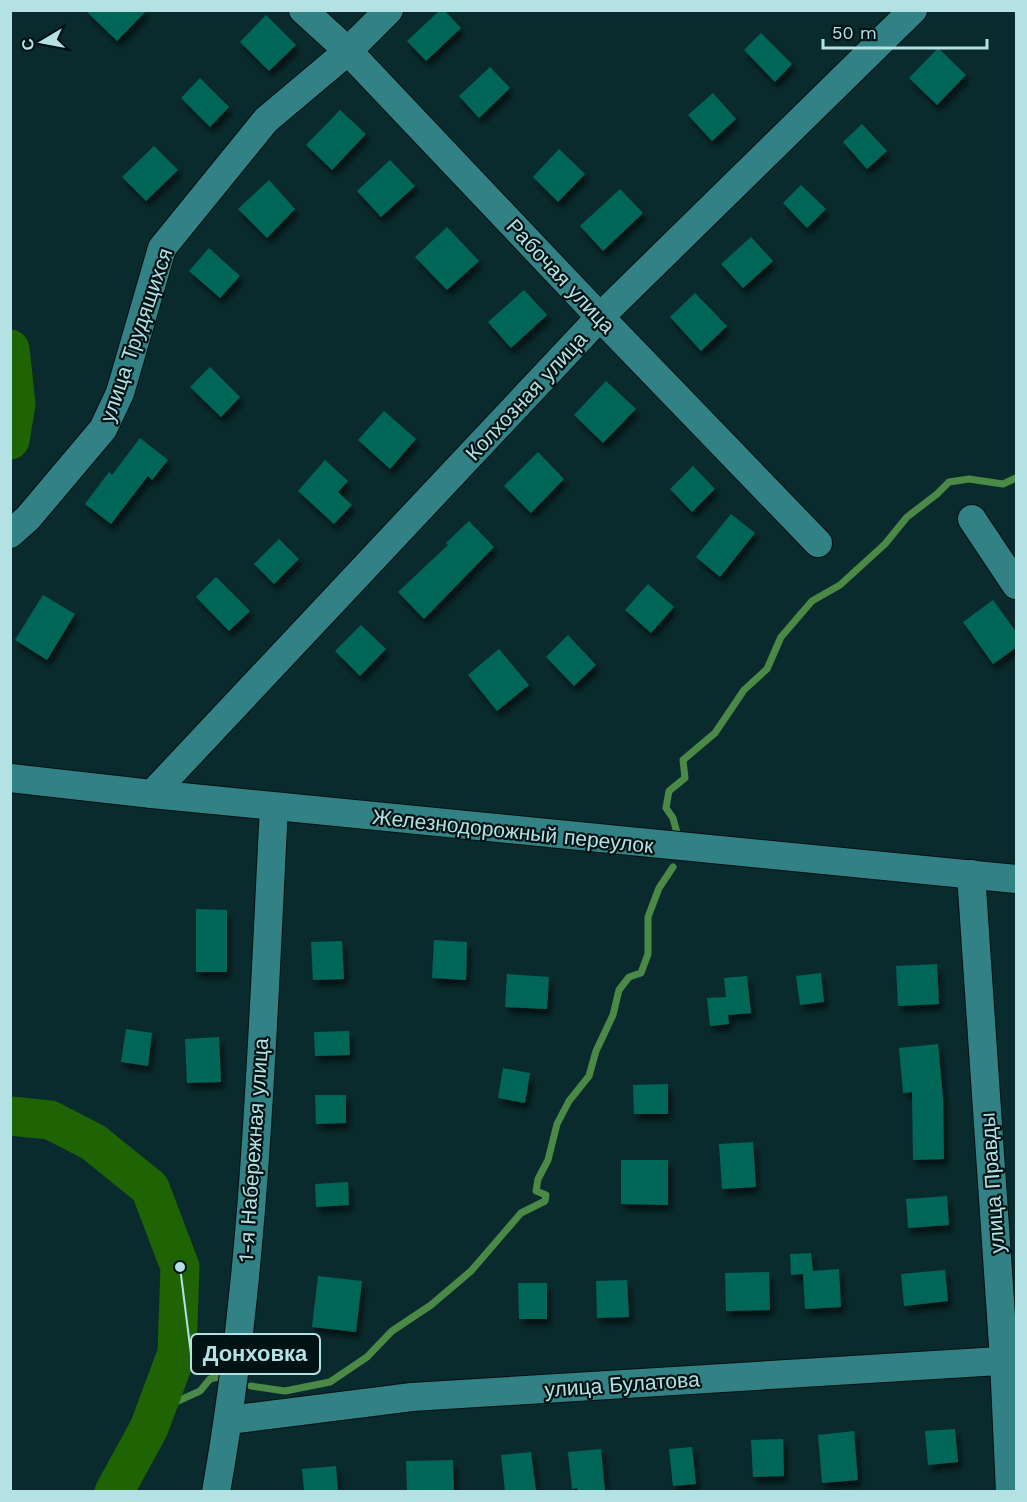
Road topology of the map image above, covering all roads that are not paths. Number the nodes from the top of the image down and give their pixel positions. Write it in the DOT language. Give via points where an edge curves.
graph roads {
  1 [pos="303,10"];
  2 [pos="389,10"];
  3 [pos="913,10"];
  4 [pos="348,51"];
  5 [pos="600,317"];
  6 [pos="972,519"];
  7 [pos="10,534"];
  8 [pos="818,543"];
  9 [pos="1017,585"];
  10 [pos="10,778"];
  11 [pos="152,794"];
  12 [pos="274,807"];
  13 [pos="971,874"];
  14 [pos="1017,879"];
  15 [pos="1010,1360"];
  16 [pos="229,1420"];
  17 [pos="216,1491"];
  18 [pos="1010,1491"];
  1 -- 4 [label="street, Рабочая улица"];
  2 -- 4 [label="street, улица Трудящихся"];
  3 -- 5 [label="street, Колхозная улица"];
  4 -- 5 [label="street, Рабочая улица"];
  4 -- 7 [label="street, улица Трудящихся" via="266,120 162,248 120,393 103,429"];
  5 -- 8 [label="street, Рабочая улица"];
  5 -- 11 [label="street, Колхозная улица"];
  6 -- 9 [label="street"];
  10 -- 11 [label="street, Железнодорожный переулок"];
  11 -- 12 [label="street, Железнодорожный переулок"];
  12 -- 13 [label="street, Железнодорожный переулок"];
  12 -- 16 [label="street, 1-я Набережная улица" via="255,1171"];
  13 -- 14 [label="street, Железнодорожный переулок"];
  13 -- 15 [label="street, улица Правды"];
  15 -- 16 [label="street, улица Булатова" via="412,1397"];
  15 -- 18 [label="street, улица Правды"];
  16 -- 17 [label="street, 1-я Набережная улица"];
}
